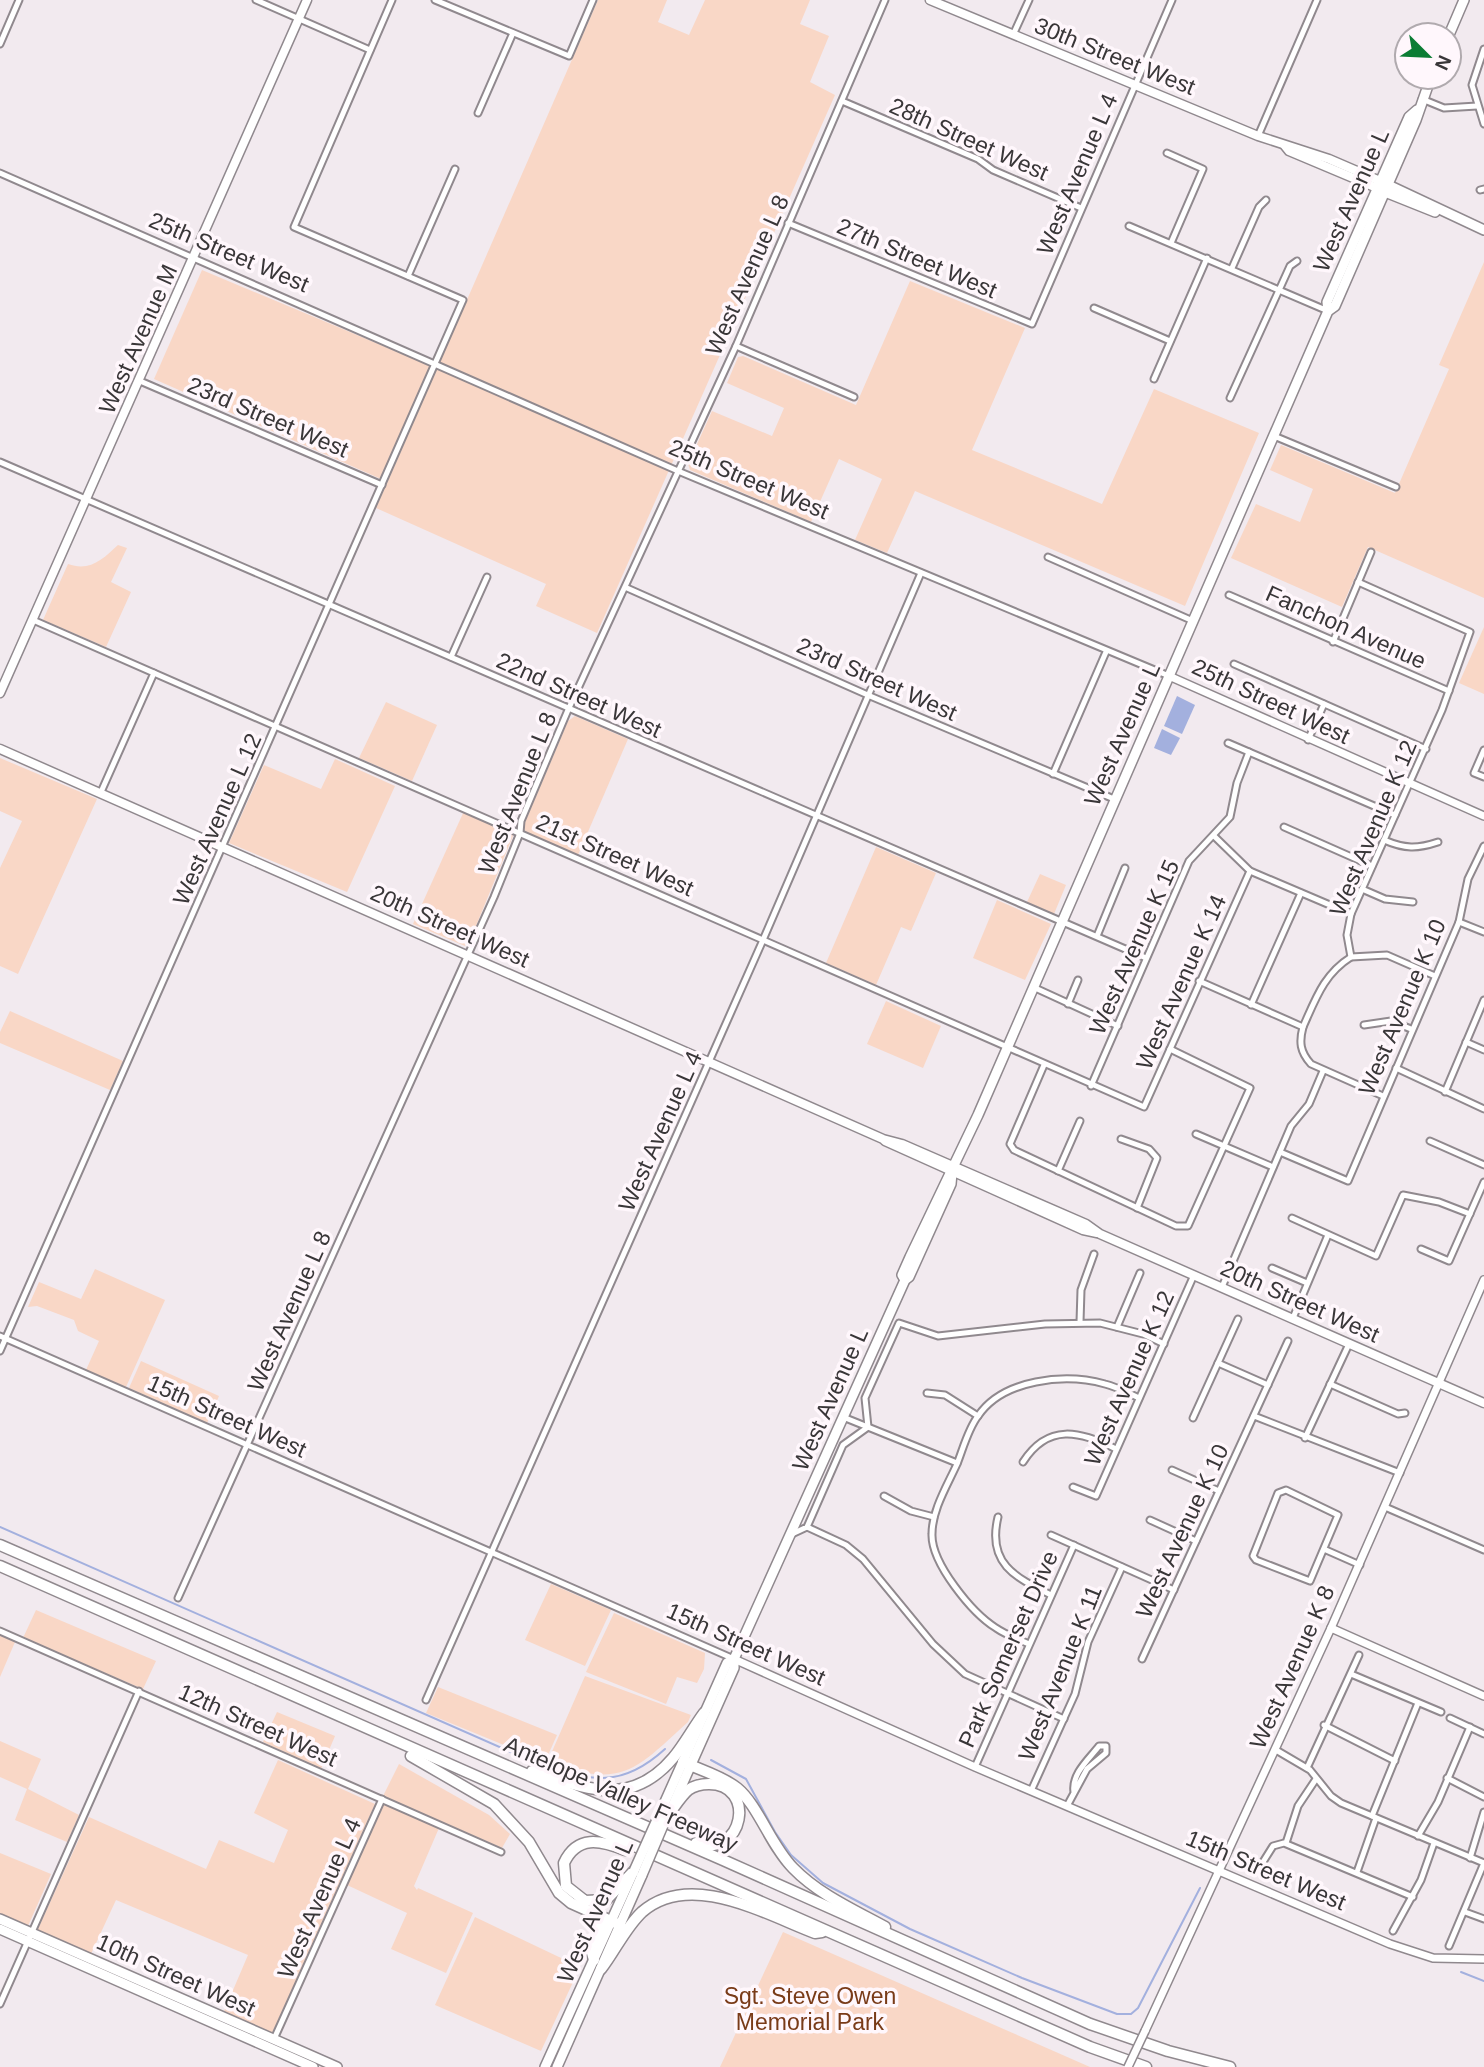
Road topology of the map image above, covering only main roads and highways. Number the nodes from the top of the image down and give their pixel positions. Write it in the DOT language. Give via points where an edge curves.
graph roads {
  1 [pos="307,0"];
  2 [pos="930,0"];
  3 [pos="1464,0"];
  4 [pos="1455,21"];
  5 [pos="1425,91"];
  6 [pos="1382,186"];
  7 [pos="1484,230"];
  8 [pos="0,693"];
  9 [pos="0,749"];
  10 [pos="954,1170"];
  11 [pos="1484,1403"];
  12 [pos="0,1545"];
  13 [pos="0,1566"];
  14 [pos="734,1659"];
  15 [pos="704,1713"];
  16 [pos="346,1721"];
  17 [pos="483,1755"];
  18 [pos="687,1764"];
  19 [pos="664,1814"];
  20 [pos="617,1815"];
  21 [pos="688,1871"];
  22 [pos="638,1873"];
  23 [pos="587,1910"];
  24 [pos="0,1922"];
  25 [pos="616,1923"];
  26 [pos="826,1931"];
  27 [pos="924,1951"];
  28 [pos="594,1960"];
  29 [pos="601,1969"];
  30 [pos="149,1989"];
  31 [pos="272,2044"];
  32 [pos="313,2067"];
  33 [pos="337,2067"];
  34 [pos="545,2067"];
  35 [pos="557,2067"];
  36 [pos="1146,2067"];
  37 [pos="1230,2067"];
  1 -- 8 [label="main road, West Avenue M"];
  2 -- 6 [label="main road, 30th Street West" via="1258,136 1329,159"];
  3 -- 4 [label="main road"];
  5 -- 6 [label="main road, West Avenue L"];
  6 -- 7 [label="main road, 30th Street West"];
  6 -- 10 [label="main road, West Avenue L" via="1335,306 1328,311"];
  9 -- 10 [label="main road, 20th Street West"];
  10 -- 11 [label="main road, 20th Street West" via="1086,1224"];
  10 -- 14 [label="main road, West Avenue L"];
  12 -- 17 [label="highway, Antelope Valley Freeway"];
  13 -- 16 [label="highway, Antelope Valley Freeway"];
  14 -- 15 [label="main road, West Avenue L" via="727,1663"];
  14 -- 18 [label="main road, West Avenue L" via="734,1668"];
  15 -- 17 [label="highway" via="659,1772 644,1783 615,1791 596,1791"];
  15 -- 18 [label="main road, West Avenue L"];
  16 -- 21 [label="highway, Antelope Valley Freeway"];
  16 -- 23 [label="highway" via="494,1804 529,1842 559,1893"];
  17 -- 20 [label="highway, Antelope Valley Freeway"];
  18 -- 19 [label="main road, West Avenue L"];
  18 -- 27 [label="highway" via="737,1788 780,1855 811,1884"];
  19 -- 20 [label="highway" via="696,1785 723,1786 739,1804 732,1835 715,1846"];
  19 -- 22 [label="main road, West Avenue L, bridge"];
  20 -- 27 [label="highway, Antelope Valley Freeway"];
  21 -- 22 [label="highway" via="608,1843 588,1841 573,1849 562,1871 570,1892 595,1903 616,1894"];
  21 -- 26 [label="highway, Antelope Valley Freeway"];
  22 -- 25 [label="main road, West Avenue L"];
  23 -- 25 [label="highway"];
  23 -- 28 [label="highway" via="601,1923"];
  24 -- 30 [label="main road, 10th Street West" via="32,1932"];
  24 -- 30 [label="main road, 10th Street West" via="28,1942"];
  25 -- 28 [label="main road, West Avenue L"];
  25 -- 29 [label="main road, West Avenue L"];
  26 -- 29 [label="highway" via="814,1933 715,1897 684,1895 662,1900 643,1912"];
  26 -- 36 [label="highway, Antelope Valley Freeway"];
  27 -- 37 [label="highway, Antelope Valley Freeway" via="1128,2039"];
  28 -- 34 [label="main road, West Avenue L"];
  29 -- 35 [label="main road, West Avenue L"];
  30 -- 31 [label="main road, 10th Street West"];
  30 -- 31 [label="main road, 10th Street West" via="203,2008"];
  31 -- 32 [label="main road, 10th Street West"];
  31 -- 33 [label="main road, 10th Street West"];
}
